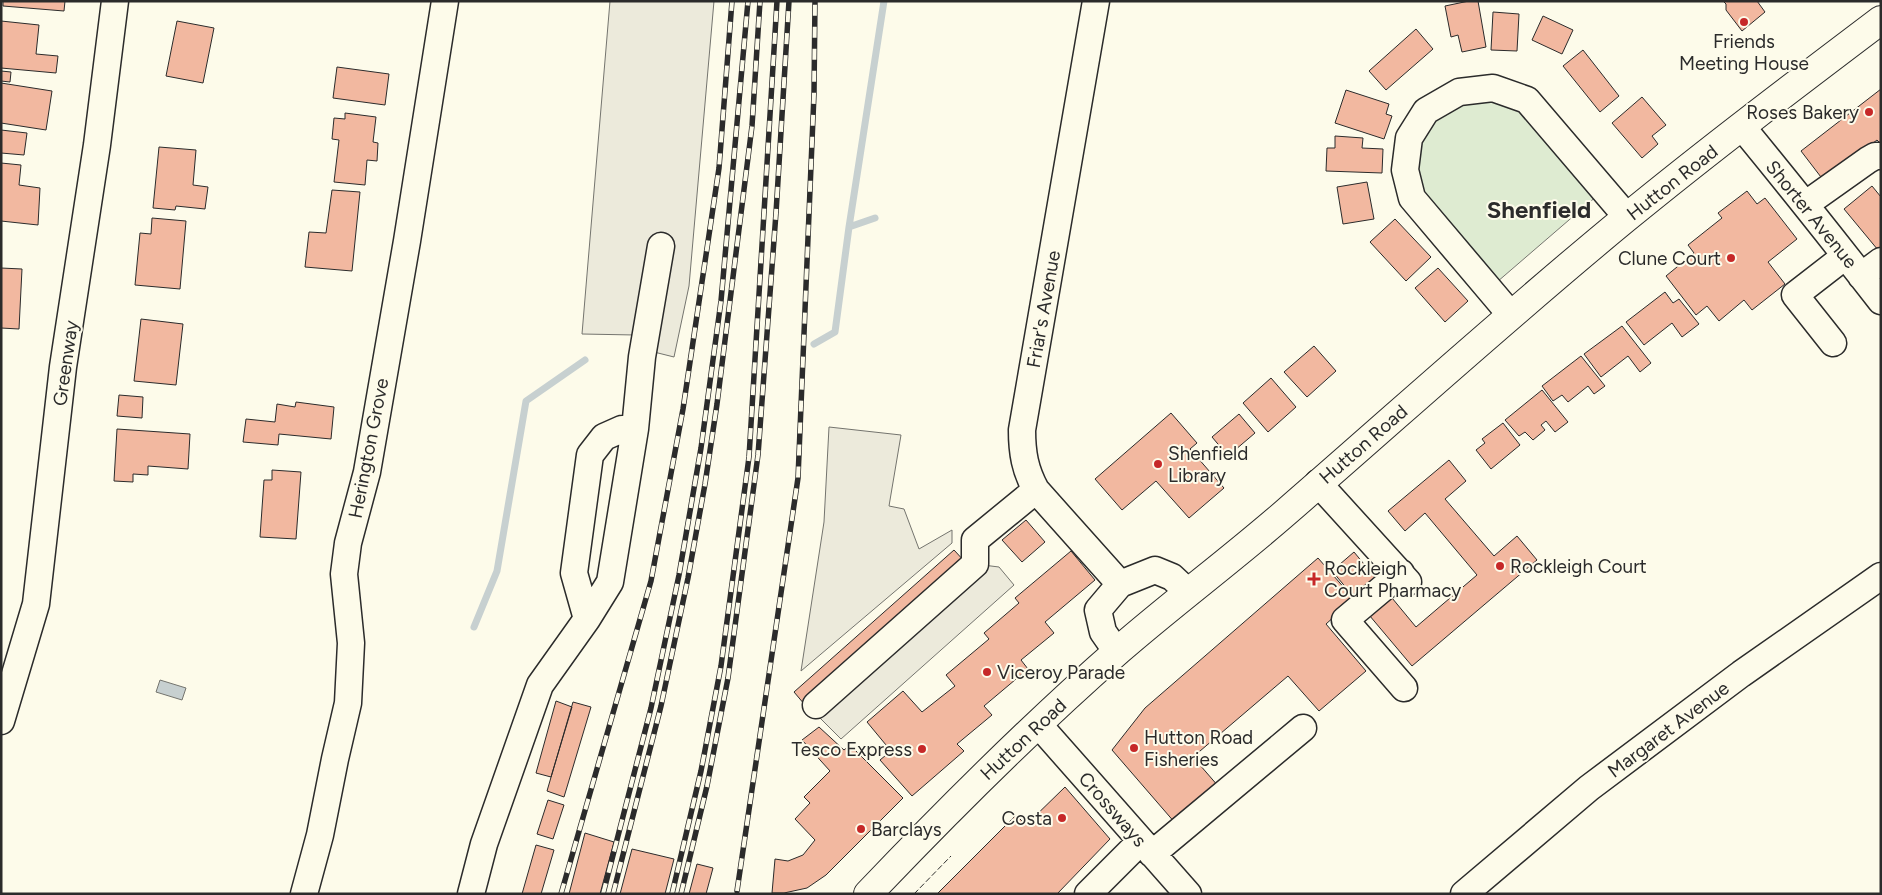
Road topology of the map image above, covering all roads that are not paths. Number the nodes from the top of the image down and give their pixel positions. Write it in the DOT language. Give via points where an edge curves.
graph roads {
  1 [pos="116,1"];
  2 [pos="445,1"];
  3 [pos="1096,1"];
  4 [pos="1881,20"];
  5 [pos="1742,127"];
  6 [pos="1881,156"];
  7 [pos="1806,204"];
  8 [pos="1627,217"];
  9 [pos="661,246"];
  10 [pos="1844,257"];
  11 [pos="1871,269"];
  12 [pos="1881,301"];
  13 [pos="1511,315"];
  14 [pos="1833,343"];
  15 [pos="634,428"];
  16 [pos="1318,483"];
  17 [pos="1036,490"];
  18 [pos="1881,576"];
  19 [pos="1120,584"];
  20 [pos="1188,592"];
  21 [pos="588,619"];
  22 [pos="1117,652"];
  23 [pos="1404,688"];
  24 [pos="816,704"];
  25 [pos="1,721"];
  26 [pos="1038,724"];
  27 [pos="1303,728"];
  28 [pos="1147,848"];
  29 [pos="304,894"];
  30 [pos="471,894"];
  31 [pos="868,894"];
  32 [pos="1088,894"];
  33 [pos="1188,894"];
  34 [pos="1464,894"];
  1 -- 25 [label="street, Greenway" via="63,367 36,604"];
  2 -- 29 [label="street, Herington Grove" via="367,472 348,543 344,574 351,643 348,704"];
  3 -- 17 [label="street, Friar's Avenue" via="1022,430 1027,474"];
  4 -- 5 [label="main road, Hutton Road"];
  5 -- 7 [label="street, Shorter Avenue"];
  5 -- 8 [label="main road, Hutton Road"];
  6 -- 7 [label="street" via="1868,160"];
  7 -- 10 [label="street, Shorter Avenue"];
  8 -- 13 [label="main road, Hutton Road"];
  8 -- 13 [label="street" via="1527,100 1492,88 1459,92 1426,111 1409,138 1405,170 1412,198"];
  9 -- 15 [label="street" via="642,357"];
  10 -- 11 [label="street, Shorter Avenue"];
  10 -- 14 [label="street" via="1795,295"];
  11 -- 12 [label="street, Shorter Avenue"];
  13 -- 16 [label="main road, Hutton Road"];
  15 -- 21 [label="street" via="610,582"];
  15 -- 21 [label="street" via="604,437 590,454 574,573"];
  16 -- 20 [label="main road, Hutton Road"];
  16 -- 23 [label="street" via="1405,578 1345,620"];
  17 -- 19 [label="street, Friar's Avenue"];
  17 -- 24 [label="street" via="975,540 974,564"];
  18 -- 34 [label="street, Margaret Avenue" via="1741,674 1589,788"];
  19 -- 20 [label="street" via="1156,570 1172,576"];
  19 -- 22 [label="street" via="1098,610 1103,632"];
  20 -- 22 [label="main road, Hutton Road"];
  21 -- 30 [label="street" via="540,684 484,844"];
  22 -- 26 [label="main road, Hutton Road"];
  26 -- 28 [label="street, Crossways"];
  26 -- 31 [label="main road, Hutton Road" via="934,824"];
  27 -- 28 [label="street"];
  28 -- 32 [label="street"];
  28 -- 33 [label="street, Crossways"];
}
